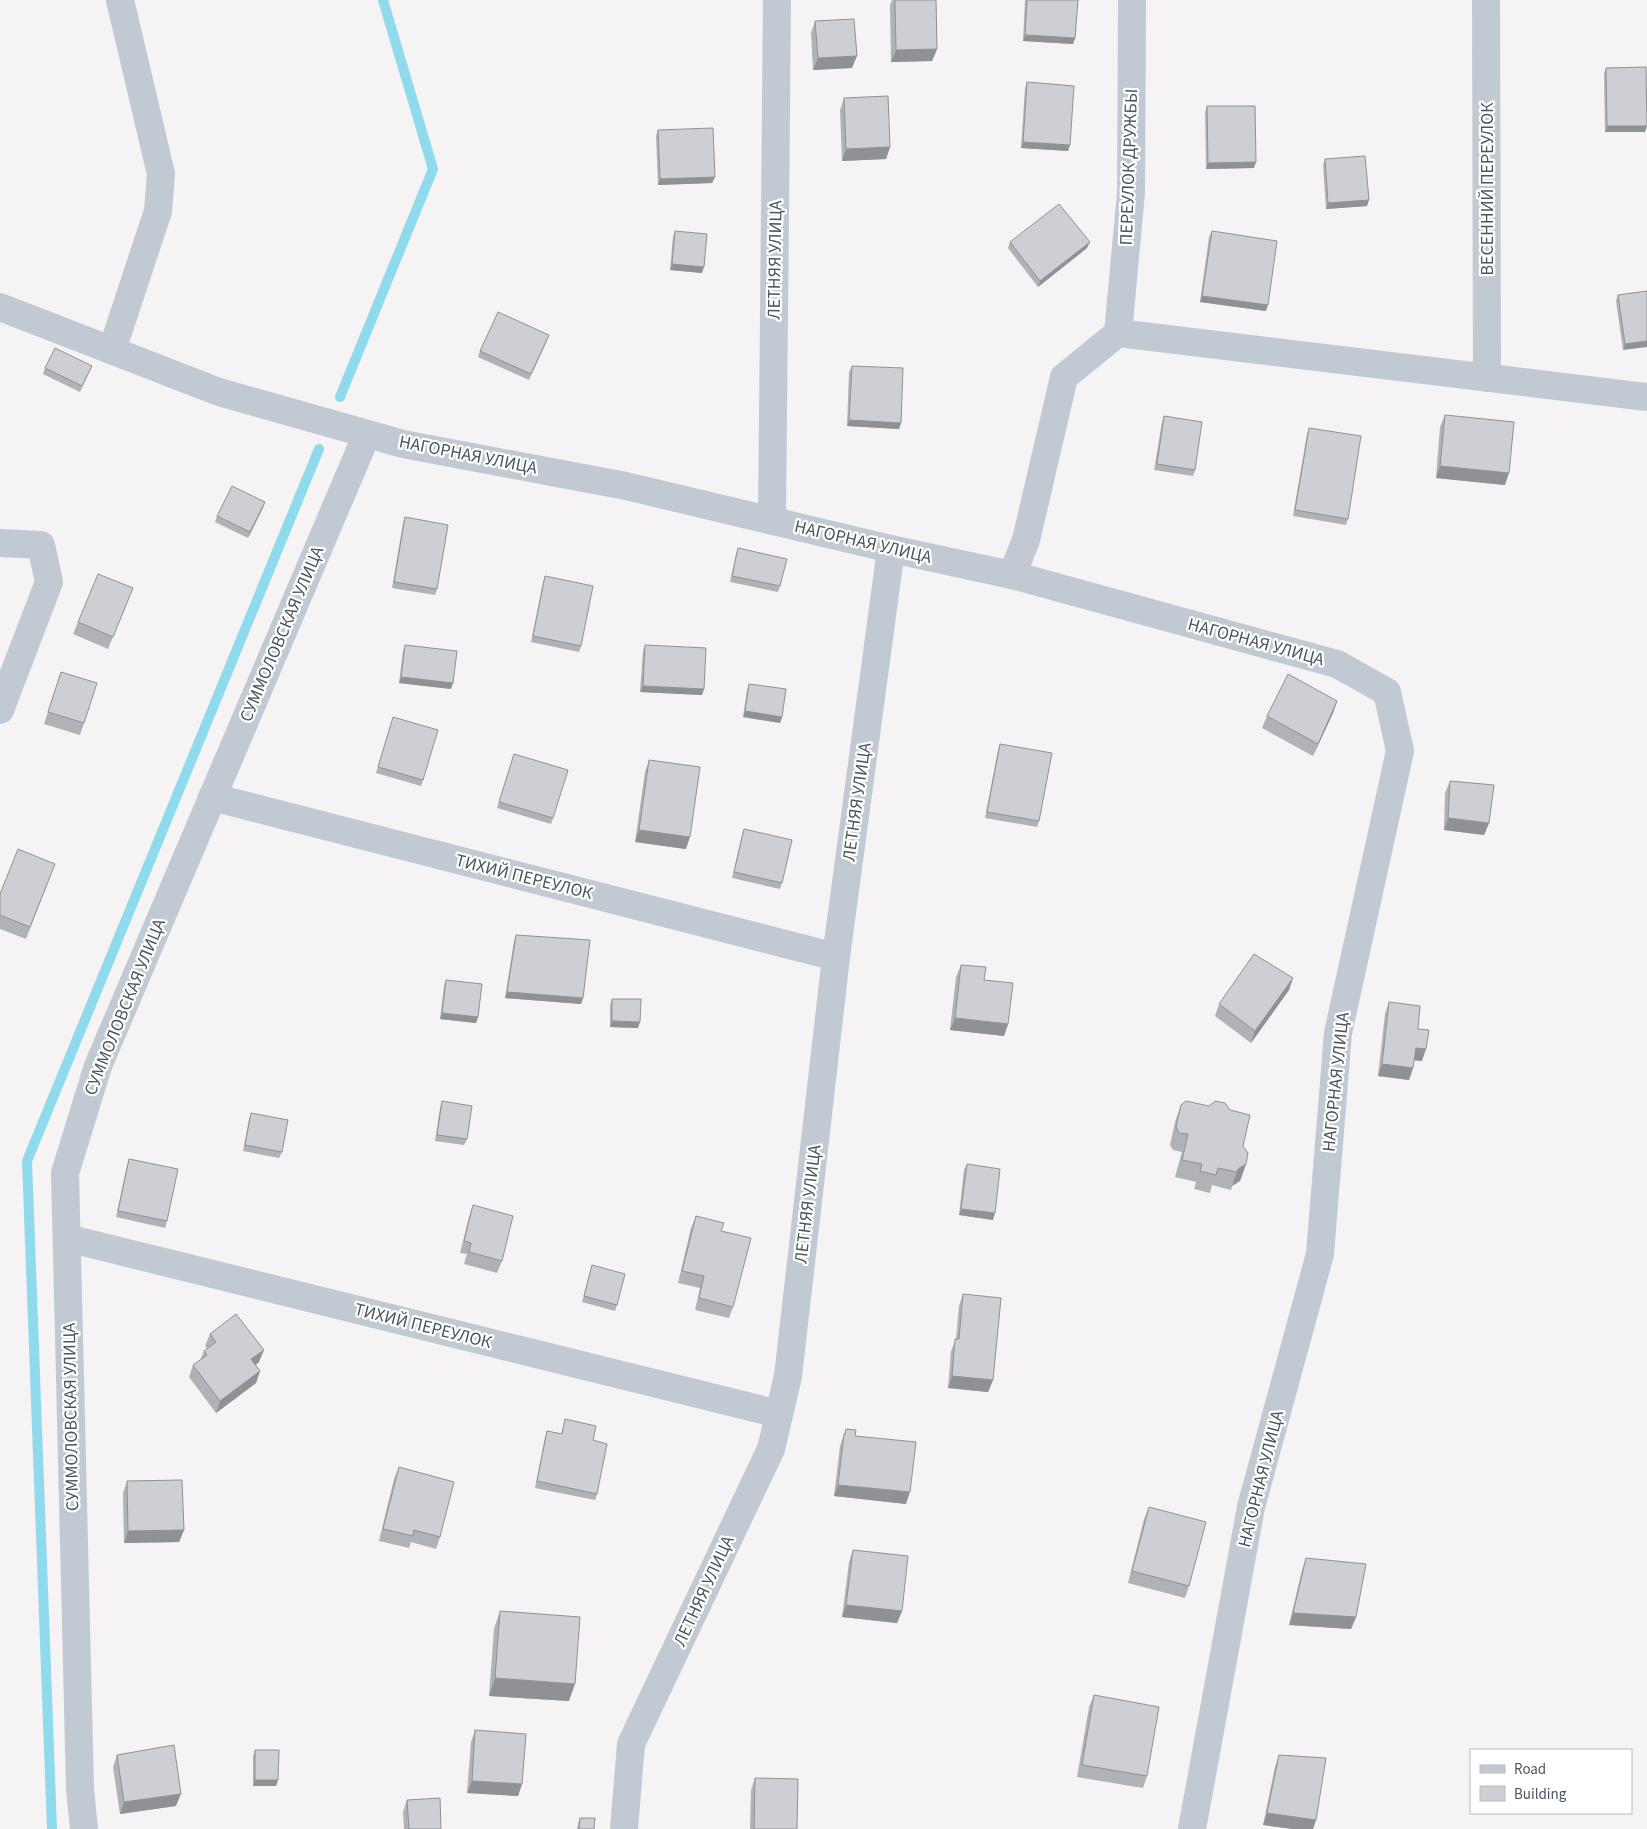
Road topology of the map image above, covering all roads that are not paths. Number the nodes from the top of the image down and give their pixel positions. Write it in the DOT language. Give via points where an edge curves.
graph roads {
  1 [pos="120,0"];
  2 [pos="777,0"];
  3 [pos="1132,0"];
  4 [pos="1486,0"];
  5 [pos="0,307"];
  6 [pos="1118,334"];
  7 [pos="112,350"];
  8 [pos="1487,378"];
  9 [pos="1647,397"];
  10 [pos="367,434"];
  11 [pos="772,521"];
  12 [pos="0,543"];
  13 [pos="891,550"];
  14 [pos="1012,575"];
  15 [pos="0,710"];
  16 [pos="212,797"];
  17 [pos="836,957"];
  18 [pos="67,1238"];
  19 [pos="779,1414"];
  20 [pos="84,1829"];
  21 [pos="624,1829"];
  22 [pos="1192,1829"];
  1 -- 7 [label="street" via="161,174 158,211"];
  2 -- 11 [label="street, ЛЕТНЯЯ УЛИЦА"];
  3 -- 6 [label="street, ПЕРЕУЛОК ДРУЖБЫ" via="1131,193"];
  4 -- 8 [label="street, ВЕСЕННИЙ ПЕРЕУЛОК"];
  5 -- 7 [label="street, НАГОРНАЯ УЛИЦА"];
  6 -- 8 [label="street"];
  6 -- 14 [label="street" via="1064,377 1026,540"];
  7 -- 10 [label="street, НАГОРНАЯ УЛИЦА" via="219,392"];
  8 -- 9 [label="street"];
  10 -- 11 [label="street, НАГОРНАЯ УЛИЦА" via="403,444 626,486"];
  10 -- 16 [label="street, СУММОЛОВСКАЯ УЛИЦА"];
  11 -- 13 [label="street, НАГОРНАЯ УЛИЦА"];
  12 -- 15 [label="street" via="41,545 49,582"];
  13 -- 14 [label="street, НАГОРНАЯ УЛИЦА"];
  13 -- 17 [label="street, ЛЕТНЯЯ УЛИЦА"];
  14 -- 22 [label="street, НАГОРНАЯ УЛИЦА" via="1337,664 1387,692 1400,751 1338,1033 1320,1254 1251,1507"];
  16 -- 17 [label="street, ТИХИЙ ПЕРЕУЛОК"];
  16 -- 18 [label="street, СУММОЛОВСКАЯ УЛИЦА" via="98,1066 65,1173"];
  17 -- 19 [label="street, ЛЕТНЯЯ УЛИЦА" via="788,1376"];
  18 -- 19 [label="street, ТИХИЙ ПЕРЕУЛОК"];
  18 -- 20 [label="street, СУММОЛОВСКАЯ УЛИЦА" via="80,1789"];
  19 -- 21 [label="street, ЛЕТНЯЯ УЛИЦА" via="771,1449 631,1744"];
}
